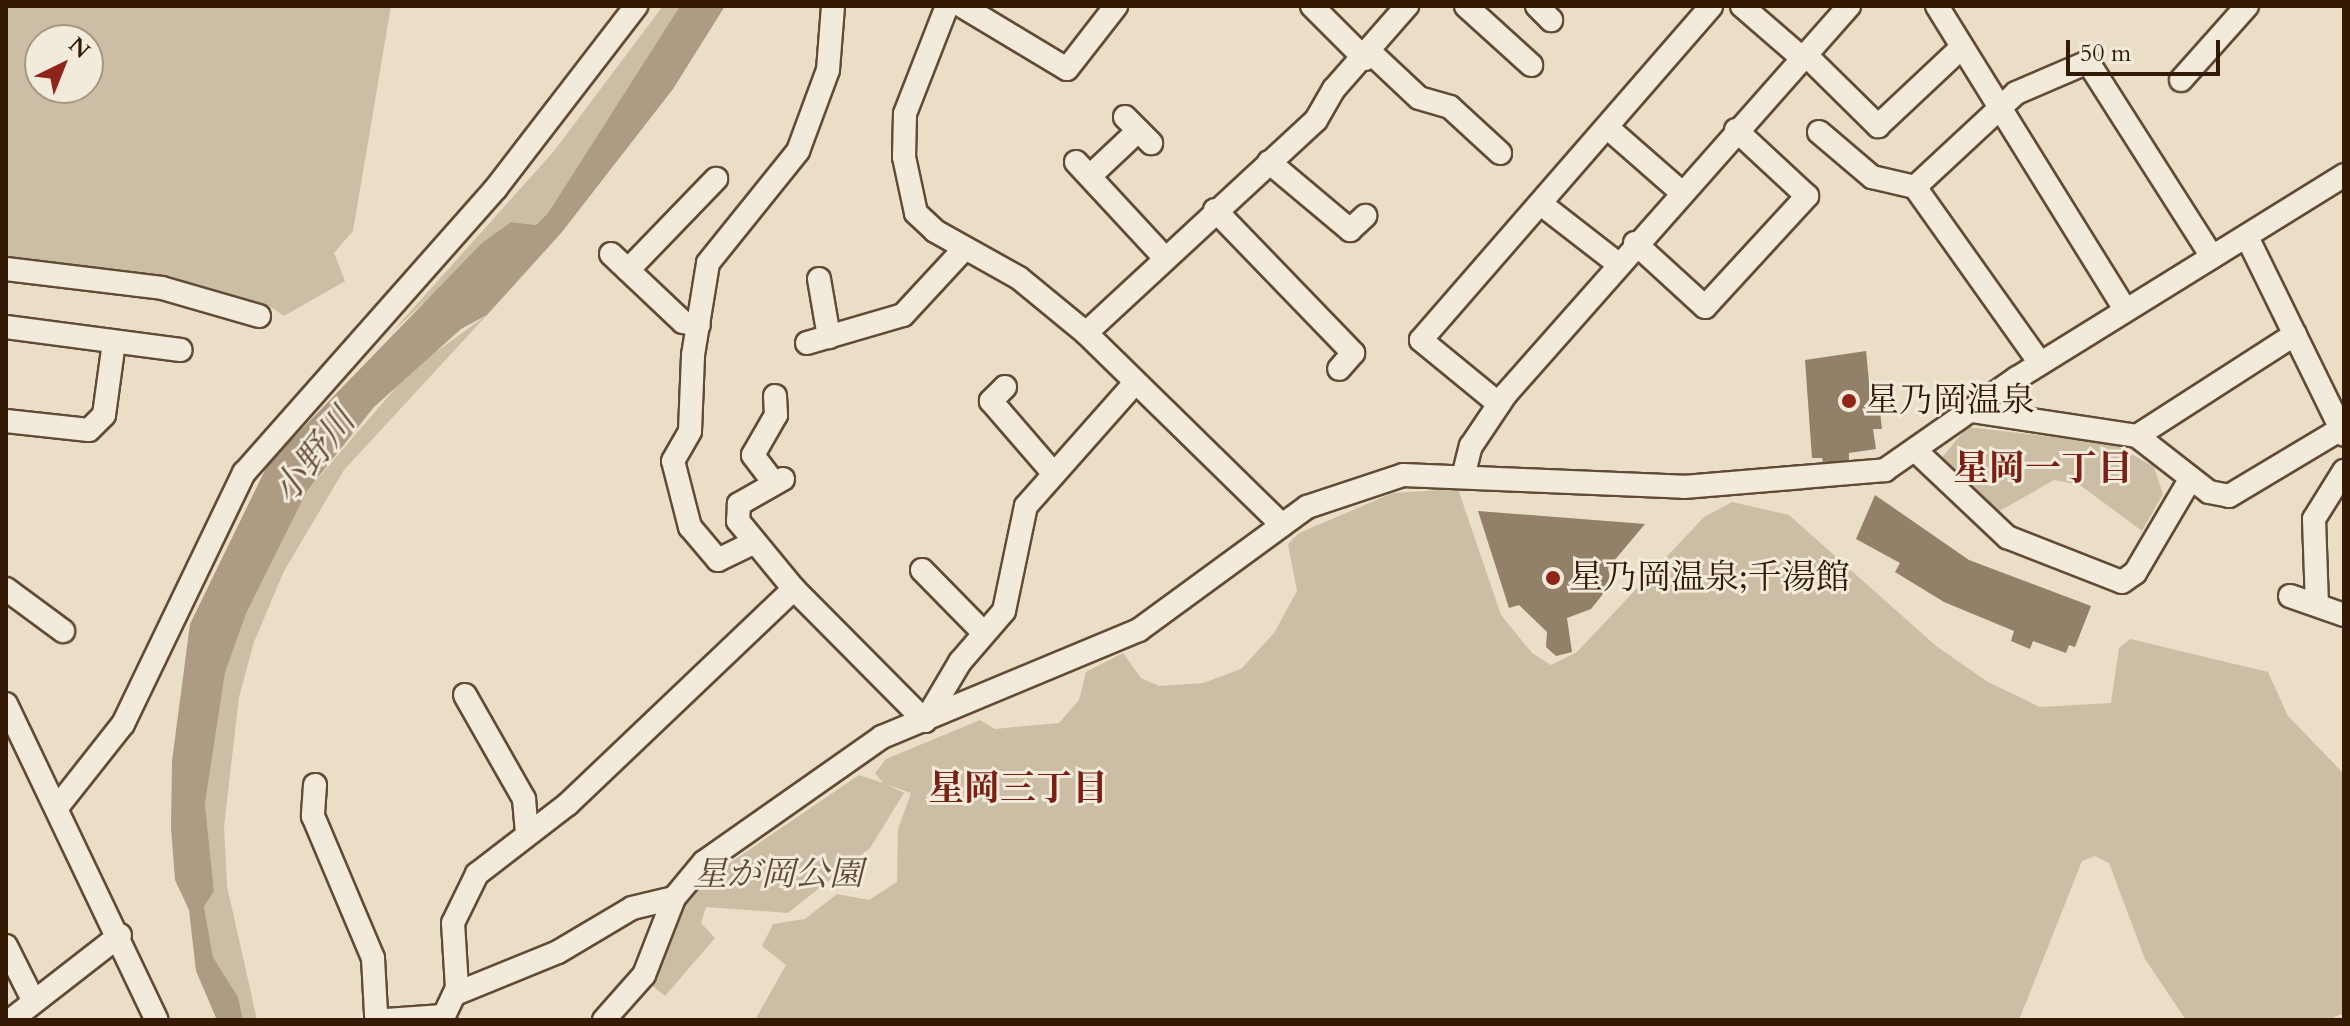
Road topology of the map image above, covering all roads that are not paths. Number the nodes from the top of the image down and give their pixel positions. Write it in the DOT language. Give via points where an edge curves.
graph roads {
  1 [pos="636,6"];
  2 [pos="833,6"];
  3 [pos="947,6"];
  4 [pos="962,6"];
  5 [pos="1312,6"];
  6 [pos="1407,6"];
  7 [pos="1466,6"];
  8 [pos="1711,6"];
  9 [pos="1742,6"];
  10 [pos="1849,6"];
  11 [pos="1937,6"];
  12 [pos="2247,6"];
  13 [pos="1126,8"];
  14 [pos="1962,47"];
  15 [pos="1368,56"];
  16 [pos="1804,56"];
  17 [pos="1529,66"];
  18 [pos="2181,80"];
  19 [pos="1997,107"];
  20 [pos="1608,128"];
  21 [pos="1138,130"];
  22 [pos="1736,130"];
  23 [pos="1819,132"];
  24 [pos="1500,153"];
  25 [pos="1269,162"];
  26 [pos="2344,175"];
  27 [pos="704,185"];
  28 [pos="1915,187"];
  29 [pos="1680,191"];
  30 [pos="1541,204"];
  31 [pos="1215,210"];
  32 [pos="1365,216"];
  33 [pos="2247,237"];
  34 [pos="1635,243"];
  35 [pos="965,248"];
  36 [pos="611,254"];
  37 [pos="2212,257"];
  38 [pos="1165,258"];
  39 [pos="1617,263"];
  40 [pos="6,269"];
  41 [pos="628,270"];
  42 [pos="824,285"];
  43 [pos="2125,309"];
  44 [pos="259,316"];
  45 [pos="699,325"];
  46 [pos="6,327"];
  47 [pos="1086,333"];
  48 [pos="2295,334"];
  49 [pos="829,337"];
  50 [pos="114,342"];
  51 [pos="807,343"];
  52 [pos="180,350"];
  53 [pos="2040,363"];
  54 [pos="1339,369"];
  55 [pos="1135,383"];
  56 [pos="1005,387"];
  57 [pos="1499,404"];
  58 [pos="779,411"];
  59 [pos="1972,411"];
  60 [pos="6,421"];
  61 [pos="2342,432"];
  62 [pos="2137,436"];
  63 [pos="1915,450"];
  64 [pos="2344,471"];
  65 [pos="1054,474"];
  66 [pos="1463,477"];
  67 [pos="2191,478"];
  68 [pos="1282,525"];
  69 [pos="755,542"];
  70 [pos="922,570"];
  71 [pos="6,589"];
  72 [pos="794,589"];
  73 [pos="2290,596"];
  74 [pos="2317,605"];
  75 [pos="2344,615"];
  76 [pos="63,631"];
  77 [pos="984,633"];
  78 [pos="465,695"];
  79 [pos="6,704"];
  80 [pos="925,721"];
  81 [pos="315,785"];
  82 [pos="59,805"];
  83 [pos="527,831"];
  84 [pos="674,898"];
  85 [pos="120,935"];
  86 [pos="6,946"];
  87 [pos="455,994"];
  88 [pos="33,1000"];
  89 [pos="442,1018"];
  90 [pos="11,1020"];
  91 [pos="157,1020"];
  92 [pos="384,1020"];
  93 [pos="604,1020"];
  1 -- 82 [label="street" via="496,188 244,473 123,724"];
  2 -- 45 [label="street" via="820,102 784,175 714,252"];
  3 -- 35 [label="street" via="905,114 904,157 916,213"];
  4 -- 13 [label="street" via="1067,69"];
  5 -- 15 [label="street"];
  6 -- 15 [label="street"];
  7 -- 17 [label="street"];
  8 -- 20 [label="street"];
  9 -- 16 [label="street"];
  10 -- 16 [label="street"];
  11 -- 14 [label="street"];
  12 -- 18 [label="street"];
  14 -- 16 [label="street" via="1878,126"];
  14 -- 19 [label="street"];
  15 -- 24 [label="street" via="1419,98 1450,107"];
  15 -- 25 [label="street" via="1334,89 1316,120"];
  16 -- 22 [label="street"];
  19 -- 28 [label="street"];
  19 -- 37 [label="street" via="2079,61 2088,62"];
  19 -- 43 [label="street"];
  20 -- 29 [label="street"];
  20 -- 30 [label="street"];
  21 -- 38 [label="street" via="1083,169"];
  22 -- 29 [label="street"];
  22 -- 34 [label="street" via="1807,196 1705,307"];
  23 -- 28 [label="street" via="1872,177"];
  25 -- 31 [label="street"];
  25 -- 32 [label="street" via="1350,230"];
  26 -- 33 [label="street"];
  27 -- 41 [label="street"];
  28 -- 53 [label="street"];
  29 -- 34 [label="street"];
  30 -- 39 [label="street"];
  30 -- 57 [label="street" via="1421,340"];
  31 -- 38 [label="street"];
  31 -- 54 [label="street" via="1278,290 1353,353"];
  33 -- 37 [label="street"];
  33 -- 48 [label="street"];
  34 -- 39 [label="street"];
  35 -- 47 [label="street" via="1019,278"];
  35 -- 49 [label="street" via="917,315"];
  36 -- 41 [label="street"];
  37 -- 43 [label="street"];
  38 -- 47 [label="street"];
  39 -- 57 [label="street" via="1579,315"];
  40 -- 44 [label="street" via="162,288"];
  41 -- 45 [label="street" via="683,322"];
  42 -- 49 [label="street"];
  43 -- 53 [label="street"];
  45 -- 69 [label="street" via="690,431 673,461 690,527 718,560"];
  46 -- 50 [label="street"];
  47 -- 55 [label="street"];
  48 -- 61 [label="street"];
  48 -- 62 [label="street"];
  49 -- 51 [label="street"];
  50 -- 52 [label="street"];
  50 -- 60 [label="street" via="104,415 89,430"];
  53 -- 59 [label="street"];
  55 -- 65 [label="street"];
  55 -- 68 [label="street"];
  56 -- 65 [label="street" via="991,401"];
  57 -- 66 [label="street" via="1471,446"];
  58 -- 69 [label="street" via="753,455 779,481 735,510"];
  59 -- 62 [label="street"];
  59 -- 63 [label="street"];
  61 -- 67 [label="street" via="2229,496"];
  62 -- 67 [label="street"];
  63 -- 66 [label="street" via="1885,470 1810,481 1684,487"];
  63 -- 67 [label="street" via="2007,537 2122,582 2135,573"];
  64 -- 74 [label="street" via="2314,519"];
  65 -- 77 [label="street" via="1026,506 1009,597"];
  66 -- 68 [label="street" via="1375,481 1307,507"];
  68 -- 80 [label="street" via="1139,630"];
  69 -- 72 [label="street"];
  70 -- 77 [label="street"];
  71 -- 76 [label="street"];
  72 -- 80 [label="street"];
  72 -- 83 [label="street" via="568,804"];
  73 -- 74 [label="street"];
  74 -- 75 [label="street"];
  77 -- 80 [label="street"];
  78 -- 83 [label="street" via="524,799"];
  79 -- 82 [label="street"];
  80 -- 84 [label="street" via="882,737 848,760 704,862"];
  81 -- 92 [label="street" via="313,816 373,958 376,1014"];
  82 -- 85 [label="street"];
  83 -- 87 [label="street" via="491,857 459,904 450,940"];
  84 -- 87 [label="street" via="632,908 558,952"];
  84 -- 93 [label="street" via="644,975"];
  85 -- 88 [label="street"];
  85 -- 91 [label="street"];
  86 -- 88 [label="street"];
  87 -- 89 [label="street"];
  88 -- 90 [label="street"];
  89 -- 92 [label="street"];
}
